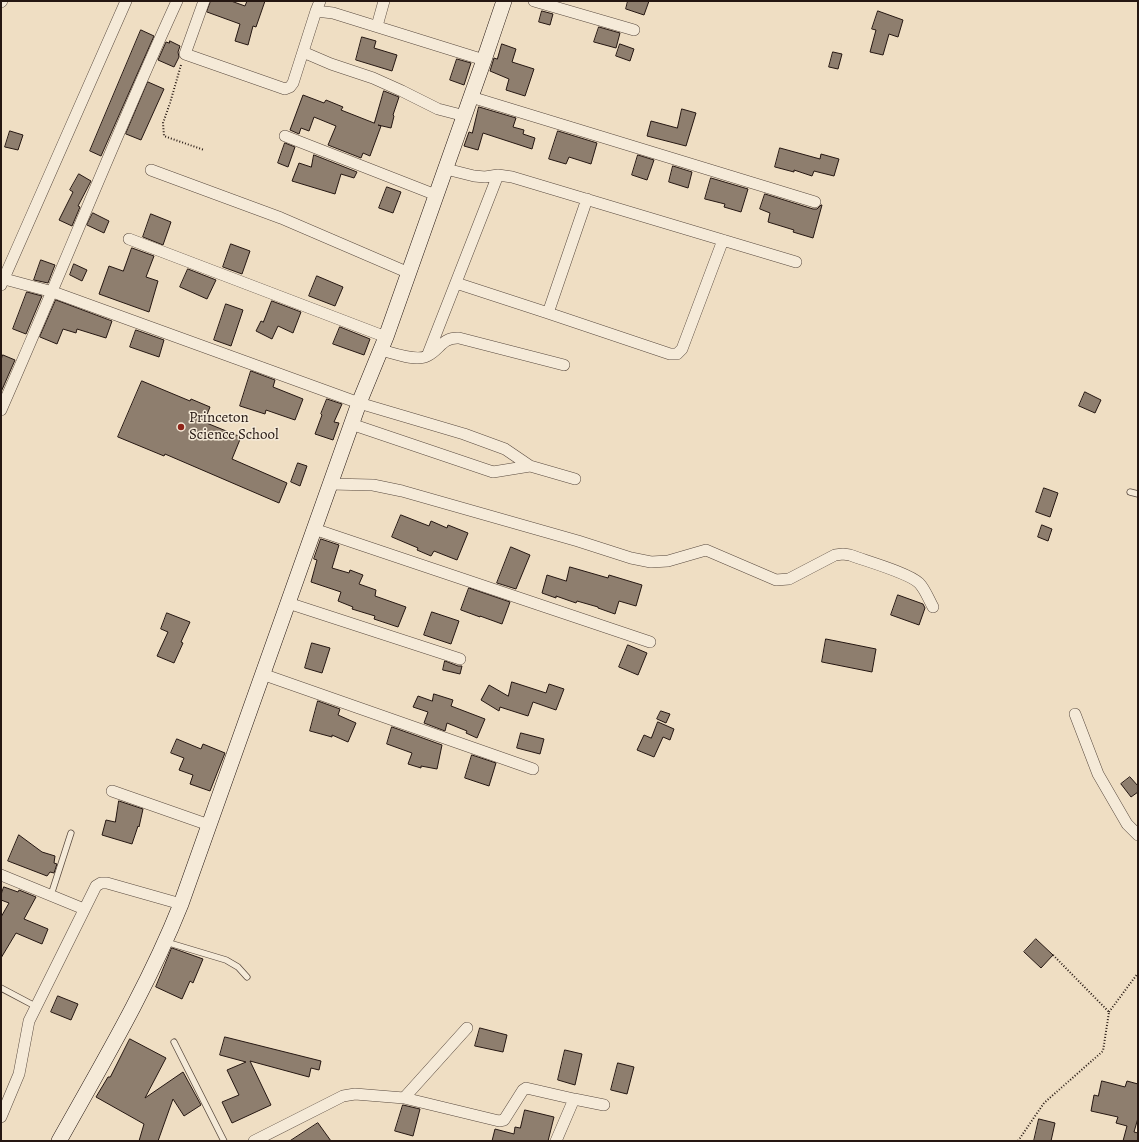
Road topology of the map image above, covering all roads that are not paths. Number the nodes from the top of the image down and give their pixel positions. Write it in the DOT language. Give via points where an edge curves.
graph roads {
  1 [pos="126,1"];
  2 [pos="177,1"];
  3 [pos="204,1"];
  4 [pos="384,1"];
  5 [pos="504,1"];
  6 [pos="534,1"];
  7 [pos="318,6"];
  8 [pos="377,26"];
  9 [pos="634,30"];
  10 [pos="303,52"];
  11 [pos="484,60"];
  12 [pos="471,97"];
  13 [pos="465,116"];
  14 [pos="286,136"];
  15 [pos="446,168"];
  16 [pos="151,170"];
  17 [pos="498,175"];
  18 [pos="436,195"];
  19 [pos="587,199"];
  20 [pos="815,202"];
  21 [pos="129,239"];
  22 [pos="723,240"];
  23 [pos="796,262"];
  24 [pos="409,273"];
  25 [pos="2,281"];
  26 [pos="456,283"];
  27 [pos="53,292"];
  28 [pos="548,313"];
  29 [pos="383,344"];
  30 [pos="427,356"];
  31 [pos="564,365"];
  32 [pos="358,403"];
  33 [pos="1,410"];
  34 [pos="351,424"];
  35 [pos="530,466"];
  36 [pos="575,479"];
  37 [pos="330,484"];
  38 [pos="1130,492"];
  39 [pos="1138,494"];
  40 [pos="314,529"];
  41 [pos="288,603"];
  42 [pos="933,607"];
  43 [pos="650,642"];
  44 [pos="460,658"];
  45 [pos="262,674"];
  46 [pos="1075,714"];
  47 [pos="533,769"];
  48 [pos="112,791"];
  49 [pos="209,825"];
  50 [pos="71,833"];
  51 [pos="1138,835"];
  52 [pos="1,875"];
  53 [pos="51,895"];
  54 [pos="181,904"];
  55 [pos="84,909"];
  56 [pos="166,942"];
  57 [pos="247,977"];
  58 [pos="1,988"];
  59 [pos="35,1006"];
  60 [pos="467,1028"];
  61 [pos="174,1042"];
  62 [pos="404,1098"];
  63 [pos="574,1099"];
  64 [pos="604,1105"];
  65 [pos="1,1117"];
  66 [pos="59,1141"];
  67 [pos="224,1141"];
  68 [pos="256,1141"];
  69 [pos="556,1141"];
  1 -- 25 [label="street"];
  2 -- 27 [label="street" via="142,78"];
  3 -- 10 [label="street" via="185,54 285,89 293,83"];
  4 -- 8 [label="street"];
  5 -- 11 [label="street"];
  6 -- 9 [label="street"];
  7 -- 8 [label="street"];
  7 -- 10 [label="street"];
  8 -- 11 [label="street"];
  10 -- 13 [label="street" via="373,78 438,109"];
  11 -- 12 [label="street"];
  12 -- 13 [label="street"];
  12 -- 20 [label="street"];
  13 -- 15 [label="street"];
  14 -- 18 [label="street"];
  15 -- 17 [label="street" via="474,176"];
  15 -- 18 [label="street"];
  16 -- 24 [label="street" via="281,218"];
  17 -- 19 [label="street"];
  17 -- 26 [label="street"];
  18 -- 24 [label="street"];
  19 -- 22 [label="street"];
  19 -- 28 [label="street"];
  21 -- 29 [label="street"];
  22 -- 23 [label="street"];
  22 -- 28 [label="street" via="682,349 677,354 670,354"];
  24 -- 29 [label="street"];
  25 -- 27 [label="street"];
  26 -- 28 [label="street"];
  26 -- 30 [label="street"];
  27 -- 32 [label="street"];
  27 -- 33 [label="street"];
  29 -- 30 [label="street" via="416,359"];
  29 -- 32 [label="street"];
  30 -- 31 [label="street" via="452,337"];
  32 -- 34 [label="street"];
  32 -- 35 [label="street" via="471,436 505,449"];
  34 -- 35 [label="street" via="493,472"];
  34 -- 37 [label="street"];
  35 -- 36 [label="street"];
  37 -- 40 [label="street"];
  37 -- 42 [label="street" via="373,485 402,491 651,562 668,561 706,550 776,580 789,579 835,555 850,555 915,580"];
  38 -- 39 [label="lane"];
  40 -- 41 [label="street"];
  40 -- 43 [label="street"];
  41 -- 44 [label="street"];
  41 -- 45 [label="street"];
  45 -- 47 [label="street"];
  45 -- 49 [label="street"];
  46 -- 51 [label="street" via="1098,774 1127,824"];
  48 -- 49 [label="street"];
  49 -- 54 [label="street"];
  50 -- 53 [label="lane"];
  52 -- 53 [label="street"];
  53 -- 55 [label="street"];
  54 -- 55 [label="street" via="101,883 96,886"];
  54 -- 56 [label="street"];
  55 -- 59 [label="street"];
  56 -- 57 [label="lane" via="226,960 238,967"];
  56 -- 66 [label="street" via="128,1019"];
  58 -- 59 [label="lane"];
  59 -- 65 [label="street" via="27,1027 19,1074"];
  60 -- 62 [label="street"];
  61 -- 67 [label="lane"];
  62 -- 63 [label="street" via="500,1121 504,1120 526,1088"];
  62 -- 68 [label="street" via="355,1094 343,1096"];
  63 -- 64 [label="street"];
  63 -- 69 [label="street"];
}
